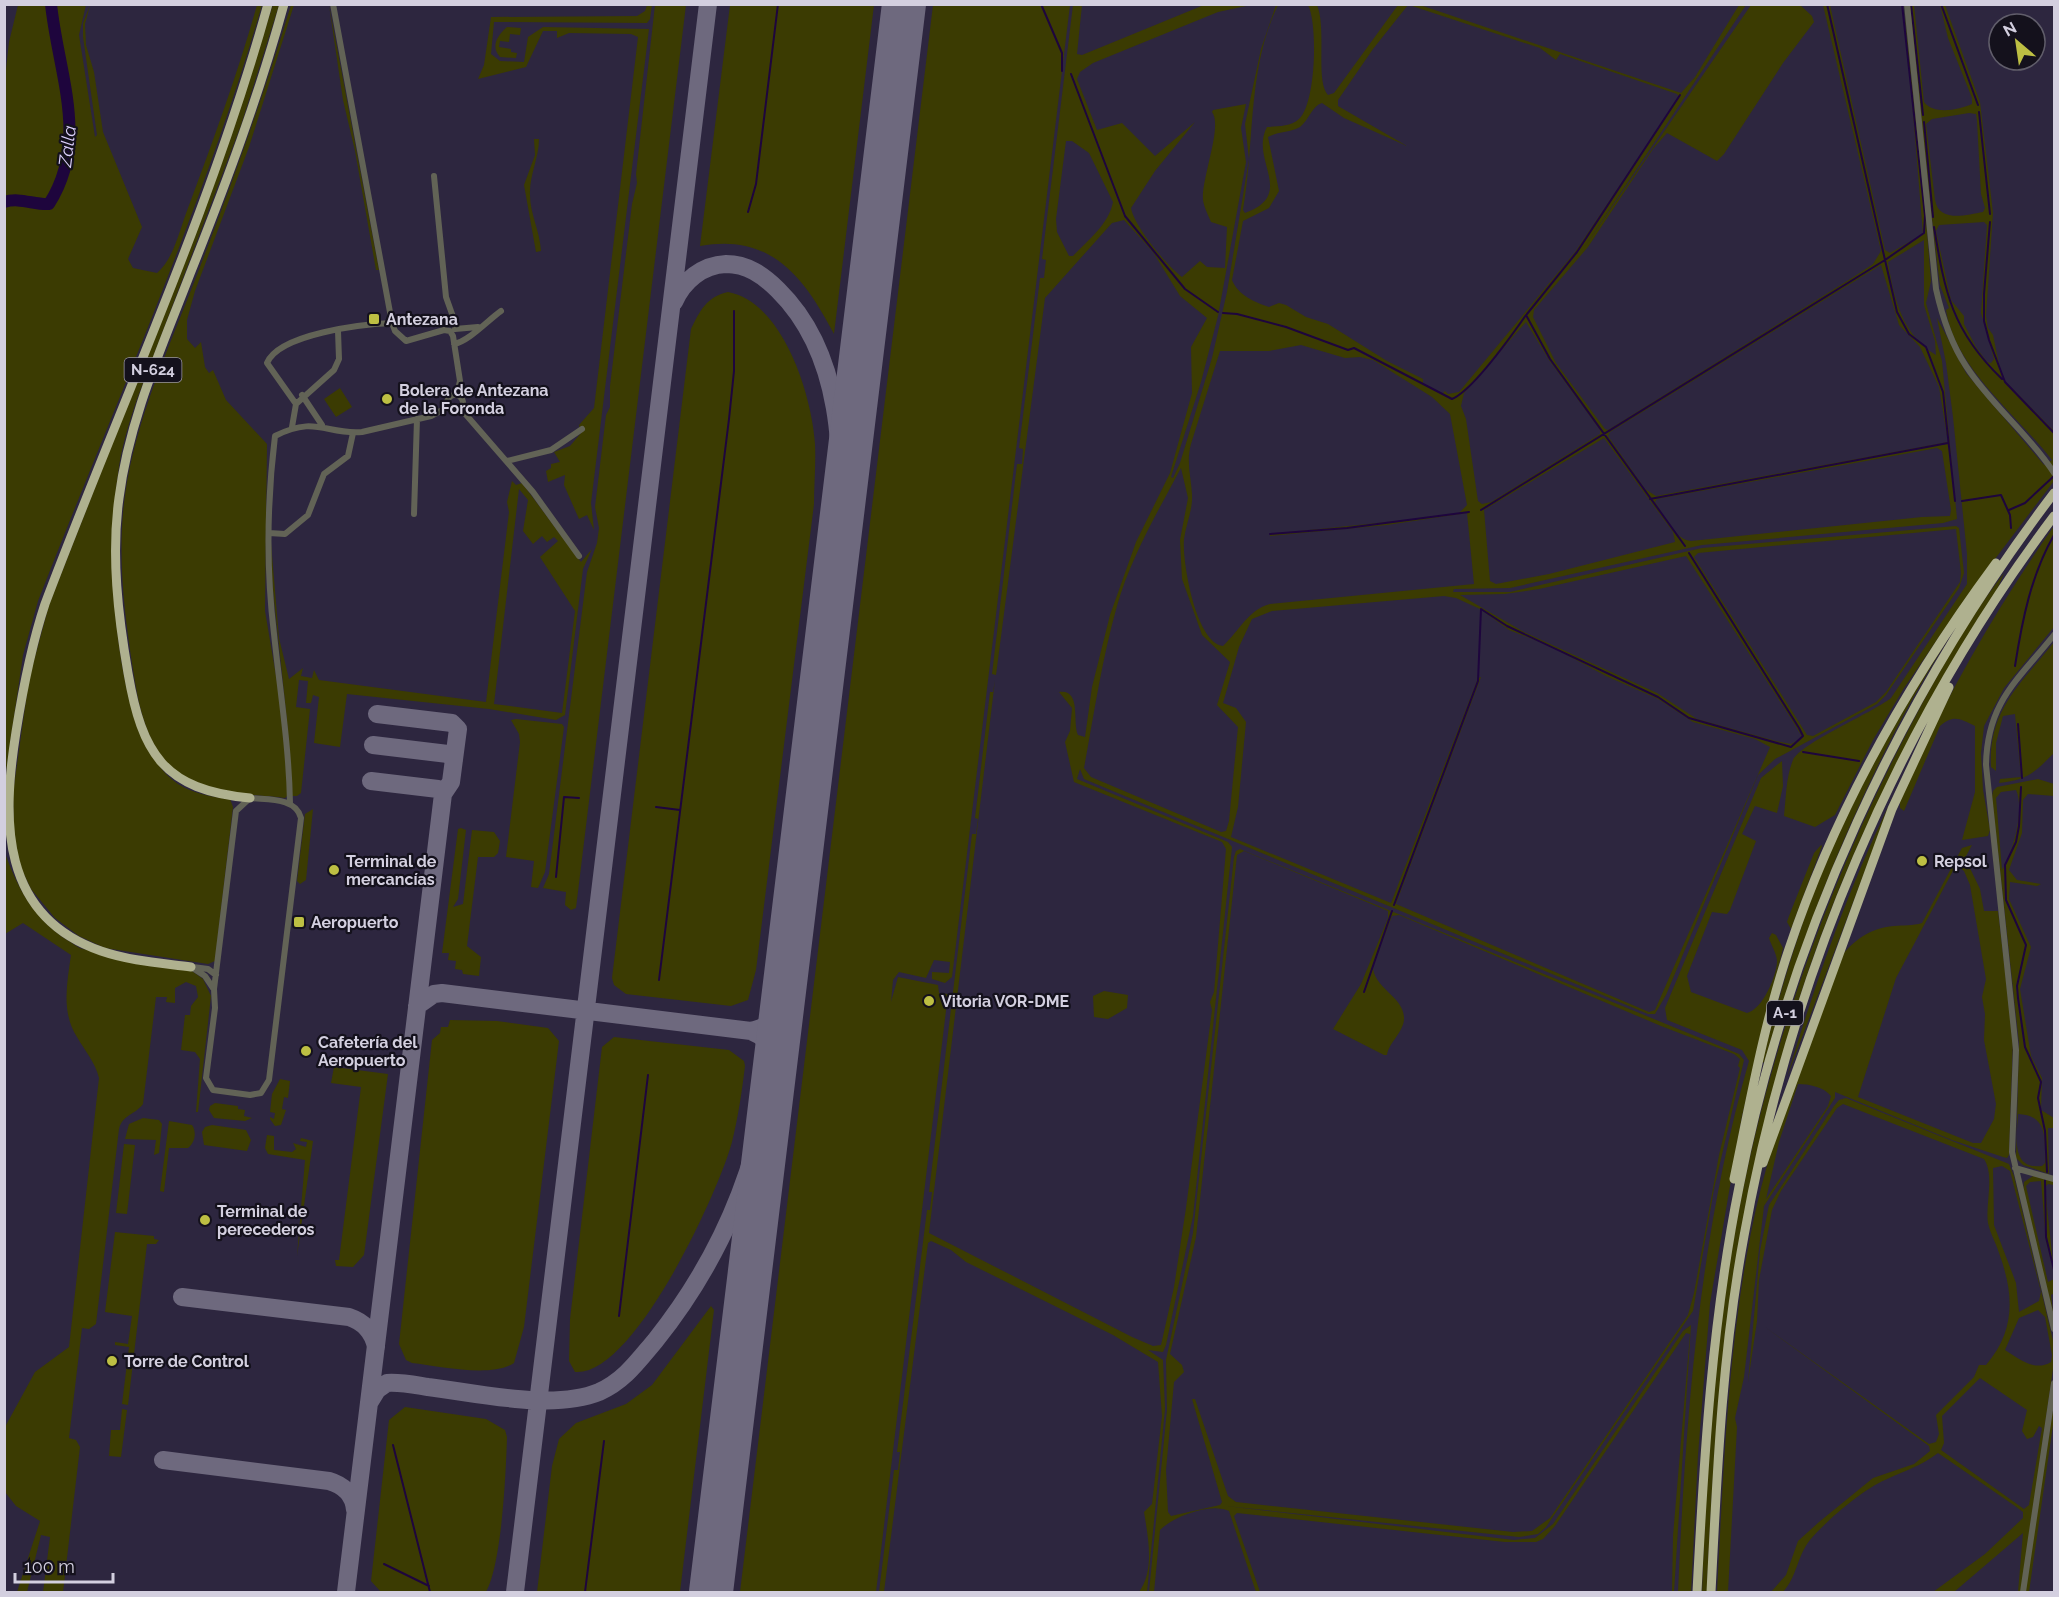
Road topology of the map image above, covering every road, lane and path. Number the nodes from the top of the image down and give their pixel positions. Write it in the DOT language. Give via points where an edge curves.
graph roads {
  1 [pos="268,4"];
  2 [pos="284,4"];
  3 [pos="333,4"];
  4 [pos="1907,4"];
  5 [pos="434,176"];
  6 [pos="501,311"];
  7 [pos="392,323"];
  8 [pos="478,327"];
  9 [pos="457,328"];
  10 [pos="450,331"];
  11 [pos="338,332"];
  12 [pos="454,345"];
  13 [pos="458,394"];
  14 [pos="302,395"];
  15 [pos="296,404"];
  16 [pos="448,407"];
  17 [pos="461,409"];
  18 [pos="417,419"];
  19 [pos="322,425"];
  20 [pos="292,427"];
  21 [pos="582,429"];
  22 [pos="353,433"];
  23 [pos="507,461"];
  24 [pos="2055,473"];
  25 [pos="2055,493"];
  26 [pos="414,514"];
  27 [pos="2055,516"];
  28 [pos="269,533"];
  29 [pos="2020,537"];
  30 [pos="579,556"];
  31 [pos="1976,632"];
  32 [pos="2055,635"];
  33 [pos="250,798"];
  34 [pos="290,803"];
  35 [pos="191,967"];
  36 [pos="216,975"];
  37 [pos="214,989"];
  38 [pos="2015,1168"];
  39 [pos="2055,1179"];
  40 [pos="1754,1185"];
  41 [pos="1729,1239"];
  42 [pos="2055,1329"];
  43 [pos="2055,1383"];
  44 [pos="1697,1593"];
  45 [pos="1711,1593"];
  46 [pos="2023,1593"];
  1 -- 35 [label="highway, N-624" via="204,197 45,604 28,659 8,797 8,834 14,862 29,893 53,923 101,951"];
  2 -- 33 [label="highway, N-624" via="247,123 139,407 122,474 116,529 118,603 127,666 135,711 147,741 164,765 190,786"];
  3 -- 7 [label="street"];
  4 -- 24 [label="street" via="1941,309 1966,366"];
  5 -- 9 [label="street" via="446,297"];
  6 -- 8 [label="street"];
  7 -- 10 [label="street" via="394,331 406,341"];
  7 -- 11 [label="street"];
  8 -- 9 [label="street"];
  8 -- 12 [label="street"];
  9 -- 10 [label="street"];
  10 -- 12 [label="street"];
  11 -- 14 [label="street" via="339,359 334,370"];
  11 -- 15 [label="street" via="296,340 270,355 267,363"];
  12 -- 13 [label="street" via="460,381"];
  13 -- 16 [label="street" via="450,396"];
  13 -- 17 [label="street" via="464,401"];
  14 -- 15 [label="street"];
  14 -- 19 [label="street"];
  15 -- 20 [label="street"];
  16 -- 17 [label="street" via="454,411"];
  16 -- 18 [label="street"];
  17 -- 23 [label="street"];
  18 -- 22 [label="street"];
  18 -- 26 [label="street"];
  19 -- 20 [label="street"];
  19 -- 22 [label="street"];
  20 -- 28 [label="street" via="275,436"];
  21 -- 23 [label="street" via="551,450"];
  22 -- 28 [label="street" via="348,456 324,474 308,514 285,534"];
  23 -- 30 [label="street"];
  25 -- 29 [label="highway, A-1"];
  27 -- 31 [label="highway, A-1"];
  28 -- 34 [label="street" via="273,633 285,707"];
  29 -- 41 [label="highway, A-1" via="1940,663 1847,846 1802,963 1769,1065"];
  29 -- 41 [label="highway" via="1962,610 1902,700 1858,780 1820,864 1767,1025 1730,1202"];
  31 -- 40 [label="highway" via="1892,809"];
  31 -- 40 [label="highway, A-1" via="1891,784 1839,902 1796,1025"];
  32 -- 38 [label="street" via="2006,692 1990,726 1987,748 2016,1050 2012,1140"];
  33 -- 34 [label="street"];
  33 -- 36 [label="street" via="236,811"];
  34 -- 37 [label="street" via="300,813 299,830 269,1080 261,1093 220,1092 209,1087 206,1078"];
  35 -- 36 [label="street" via="202,967"];
  35 -- 37 [label="street" via="205,976"];
  36 -- 37 [label="street"];
  38 -- 39 [label="street"];
  38 -- 42 [label="street"];
  40 -- 45 [label="highway, A-1" via="1725,1368"];
  41 -- 44 [label="highway, A-1" via="1709,1388"];
  43 -- 46 [label="street"];
}
